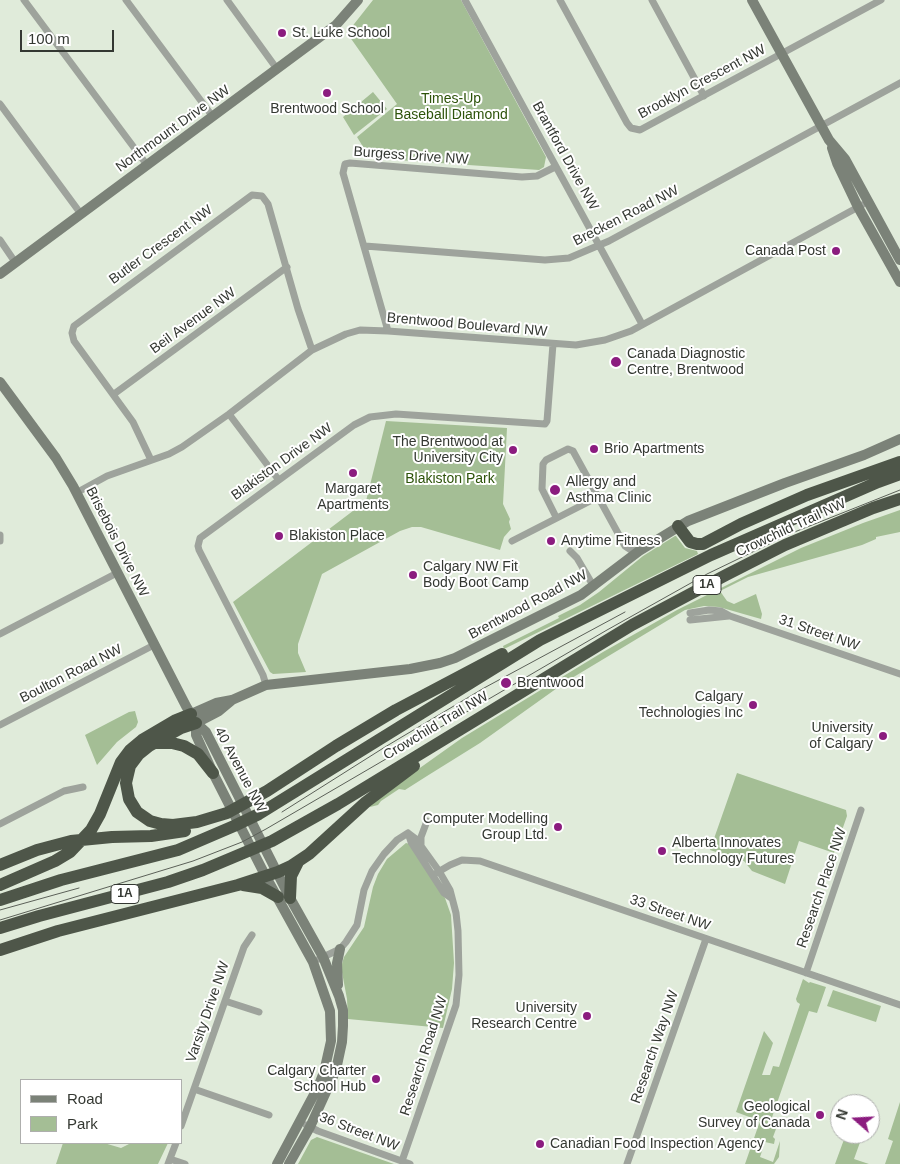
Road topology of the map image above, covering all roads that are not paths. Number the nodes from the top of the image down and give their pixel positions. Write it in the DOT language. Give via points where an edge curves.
graph roads {
  1 [pos="24,0"];
  2 [pos="126,0"];
  3 [pos="227,0"];
  4 [pos="358,0"];
  5 [pos="465,0"];
  6 [pos="560,0"];
  7 [pos="652,0"];
  8 [pos="752,0"];
  9 [pos="881,0"];
  10 [pos="781,54"];
  11 [pos="277,69"];
  12 [pos="900,82"];
  13 [pos="704,96"];
  14 [pos="0,104"];
  15 [pos="213,117"];
  16 [pos="821,125"];
  17 [pos="147,165"];
  18 [pos="555,167"];
  19 [pos="863,204"];
  20 [pos="81,214"];
  21 [pos="0,240"];
  22 [pos="365,246"];
  23 [pos="600,246"];
  24 [pos="900,260"];
  25 [pos="16,262"];
  26 [pos="287,267"];
  27 [pos="0,274"];
  28 [pos="900,282"];
  29 [pos="642,324"];
  30 [pos="388,331"];
  31 [pos="553,344"];
  32 [pos="312,350"];
  33 [pos="0,382"];
  34 [pos="114,394"];
  35 [pos="229,414"];
  36 [pos="900,439"];
  37 [pos="151,460"];
  38 [pos="900,462"];
  39 [pos="900,474"];
  40 [pos="278,479"];
  41 [pos="76,493"];
  42 [pos="598,497"];
  43 [pos="900,499"];
  44 [pos="556,517"];
  45 [pos="678,526"];
  46 [pos="0,535"];
  47 [pos="0,541"];
  48 [pos="512,541"];
  49 [pos="570,551"];
  50 [pos="639,551"];
  51 [pos="117,573"];
  52 [pos="594,587"];
  53 [pos="690,616"];
  54 [pos="0,634"];
  55 [pos="540,640"];
  56 [pos="154,645"];
  57 [pos="900,674"];
  58 [pos="266,685"];
  59 [pos="194,719"];
  60 [pos="0,725"];
  61 [pos="444,739"];
  62 [pos="154,743"];
  63 [pos="213,773"];
  64 [pos="83,787"];
  65 [pos="256,807"];
  66 [pos="861,810"];
  67 [pos="230,819"];
  68 [pos="427,821"];
  69 [pos="0,824"];
  70 [pos="408,832"];
  71 [pos="421,846"];
  72 [pos="298,862"];
  73 [pos="0,865"];
  74 [pos="436,873"];
  75 [pos="272,875"];
  76 [pos="0,885"];
  77 [pos="238,885"];
  78 [pos="284,897"];
  79 [pos="0,900"];
  80 [pos="0,928"];
  81 [pos="252,935"];
  82 [pos="706,939"];
  83 [pos="340,949"];
  84 [pos="4,950"];
  85 [pos="323,957"];
  86 [pos="313,962"];
  87 [pos="806,973"];
  88 [pos="339,996"];
  89 [pos="225,1001"];
  90 [pos="900,1005"];
  91 [pos="259,1012"];
  92 [pos="194,1089"];
  93 [pos="269,1116"];
  94 [pos="300,1121"];
  95 [pos="182,1123"];
  96 [pos="310,1127"];
  97 [pos="176,1144"];
  98 [pos="169,1161"];
  99 [pos="406,1163"];
  100 [pos="185,1164"];
  101 [pos="277,1164"];
  102 [pos="289,1164"];
  103 [pos="627,1164"];
  1 -- 17 [label="street"];
  2 -- 15 [label="street"];
  3 -- 11 [label="street"];
  4 -- 11 [label="street, Northmount Drive NW" via="336,25"];
  5 -- 18 [label="street, Brantford Drive NW"];
  6 -- 13 [label="street, Brooklyn Crescent NW" via="626,123 632,128 644,129"];
  7 -- 13 [label="street"];
  8 -- 10 [label="street"];
  9 -- 10 [label="street, Brooklyn Crescent NW"];
  10 -- 13 [label="street, Brooklyn Crescent NW"];
  10 -- 16 [label="street"];
  11 -- 15 [label="street, Northmount Drive NW"];
  12 -- 16 [label="street, Brecken Road NW"];
  14 -- 20 [label="street"];
  15 -- 17 [label="street, Northmount Drive NW"];
  16 -- 19 [label="street" via="837,163"];
  16 -- 23 [label="street, Brecken Road NW"];
  17 -- 20 [label="street, Northmount Drive NW"];
  18 -- 22 [label="street, Burgess Drive NW" via="537,176 522,177 345,164 343,173"];
  18 -- 23 [label="street, Brantford Drive NW"];
  19 -- 24 [label="street"];
  19 -- 28 [label="street"];
  19 -- 29 [label="street, Brentwood Boulevard NW"];
  20 -- 25 [label="street, Northmount Drive NW"];
  21 -- 25 [label="street"];
  22 -- 23 [label="street, Brecken Road NW" via="551,260 570,258"];
  22 -- 30 [label="street, Burgess Drive NW"];
  23 -- 29 [label="street, Brantford Drive NW"];
  25 -- 27 [label="street, Northmount Drive NW"];
  26 -- 32 [label="street, Butler Crescent NW"];
  26 -- 34 [label="street, Beil Avenue NW"];
  26 -- 34 [label="street, Butler Crescent NW" via="265,199 256,194 247,197 74,326 74,341"];
  29 -- 31 [label="street, Brentwood Boulevard NW" via="619,336 592,343"];
  30 -- 31 [label="street, Brentwood Boulevard NW"];
  30 -- 32 [label="street, Brentwood Boulevard NW" via="360,330"];
  31 -- 40 [label="street, Blakiston Drive NW" via="545,424 379,415 354,424"];
  32 -- 35 [label="street, Brentwood Boulevard NW"];
  33 -- 41 [label="street, Brisebois Drive NW" via="56,458"];
  34 -- 37 [label="street, Butler Crescent NW" via="133,422"];
  35 -- 37 [label="street, Brentwood Boulevard NW" via="182,448"];
  35 -- 40 [label="street"];
  36 -- 45 [label="street, Brentwood Road NW"];
  37 -- 41 [label="street, Brentwood Boulevard NW" via="107,476"];
  38 -- 45 [label="highway" via="807,495 703,544 690,542"];
  39 -- 55 [label="highway, Crowchild Trail NW / 1A" via="712,555"];
  40 -- 58 [label="street, Blakiston Drive NW" via="204,534 198,546"];
  41 -- 51 [label="street, Brisebois Drive NW"];
  42 -- 44 [label="street"];
  42 -- 44 [label="street" via="573,451 566,449 543,464 542,488"];
  42 -- 50 [label="street" via="625,546"];
  43 -- 61 [label="highway, Crowchild Trail NW / 1A" via="837,522 726,575 632,626"];
  44 -- 48 [label="street"];
  45 -- 50 [label="street, Brentwood Road NW"];
  46 -- 47 [label="street"];
  49 -- 52 [label="street"];
  50 -- 52 [label="street, Brentwood Road NW"];
  51 -- 54 [label="street"];
  51 -- 56 [label="street, Brisebois Drive NW"];
  52 -- 58 [label="street, Brentwood Road NW" via="496,639 440,663"];
  53 -- 57 [label="street, 31 Street NW" via="730,616"];
  55 -- 65 [label="highway, Crowchild Trail NW / 1A" via="282,800"];
  55 -- 65 [label="highway" via="508,651 396,710 336,746"];
  56 -- 59 [label="street, Brisebois Drive NW"];
  56 -- 60 [label="street, Boulton Road NW"];
  58 -- 59 [label="street, Brentwood Road NW" via="232,700 216,703"];
  59 -- 62 [label="highway"];
  59 -- 63 [label="street, 40 Avenue NW" via="196,735"];
  59 -- 75 [label="street, 40 Avenue NW" via="206,732"];
  59 -- 76 [label="highway" via="176,720 130,750 121,762 91,830 70,852"];
  61 -- 72 [label="highway" via="436,750 366,802"];
  61 -- 80 [label="highway, Crowchild Trail NW / 1A" via="338,804 248,852 168,882"];
  62 -- 63 [label="highway" via="184,746 198,754"];
  62 -- 67 [label="highway" via="135,758 127,774 127,795 137,812 156,823 173,825"];
  63 -- 75 [label="street, 40 Avenue NW"];
  64 -- 69 [label="street" via="64,791"];
  65 -- 67 [label="highway"];
  66 -- 87 [label="street, Research Place NW"];
  67 -- 73 [label="highway" via="178,833 72,841 37,850"];
  67 -- 79 [label="highway, 1A" via="178,850 61,880"];
  68 -- 71 [label="street"];
  70 -- 71 [label="street, Research Road NW"];
  70 -- 74 [label="street, Research Road NW" via="411,842"];
  70 -- 83 [label="street" via="390,847 372,871 364,890 357,925"];
  71 -- 74 [label="street, Research Road NW"];
  72 -- 75 [label="highway"];
  72 -- 78 [label="highway"];
  74 -- 82 [label="street, 33 Street NW" via="462,860 480,861"];
  74 -- 99 [label="street, Research Road NW" via="450,890 456,912 459,975 456,1005"];
  75 -- 77 [label="highway"];
  75 -- 78 [label="street, 40 Avenue NW"];
  77 -- 78 [label="highway" via="262,888"];
  77 -- 84 [label="highway" via="58,931"];
  78 -- 85 [label="street, 40 Avenue NW"];
  78 -- 86 [label="street, 40 Avenue NW"];
  81 -- 89 [label="street, Varsity Drive NW" via="244,947"];
  82 -- 87 [label="street, 33 Street NW"];
  82 -- 103 [label="street, Research Way NW"];
  83 -- 85 [label="street"];
  83 -- 88 [label="street" via="336,968"];
  85 -- 86 [label="street"];
  85 -- 88 [label="street, 40 Avenue NW"];
  86 -- 94 [label="street, 40 Avenue NW" via="330,1011 331,1041 324,1072"];
  87 -- 90 [label="street, 33 Street NW"];
  88 -- 96 [label="street, 40 Avenue NW" via="344,1026 340,1057"];
  89 -- 91 [label="street"];
  89 -- 92 [label="street, Varsity Drive NW"];
  92 -- 93 [label="street"];
  92 -- 95 [label="street, Varsity Drive NW"];
  94 -- 96 [label="street, 36 Street NW"];
  94 -- 101 [label="street, 40 Avenue NW"];
  96 -- 99 [label="street, 36 Street NW"];
  96 -- 102 [label="street, 40 Avenue NW"];
  97 -- 98 [label="street"];
  98 -- 100 [label="street"];
}
